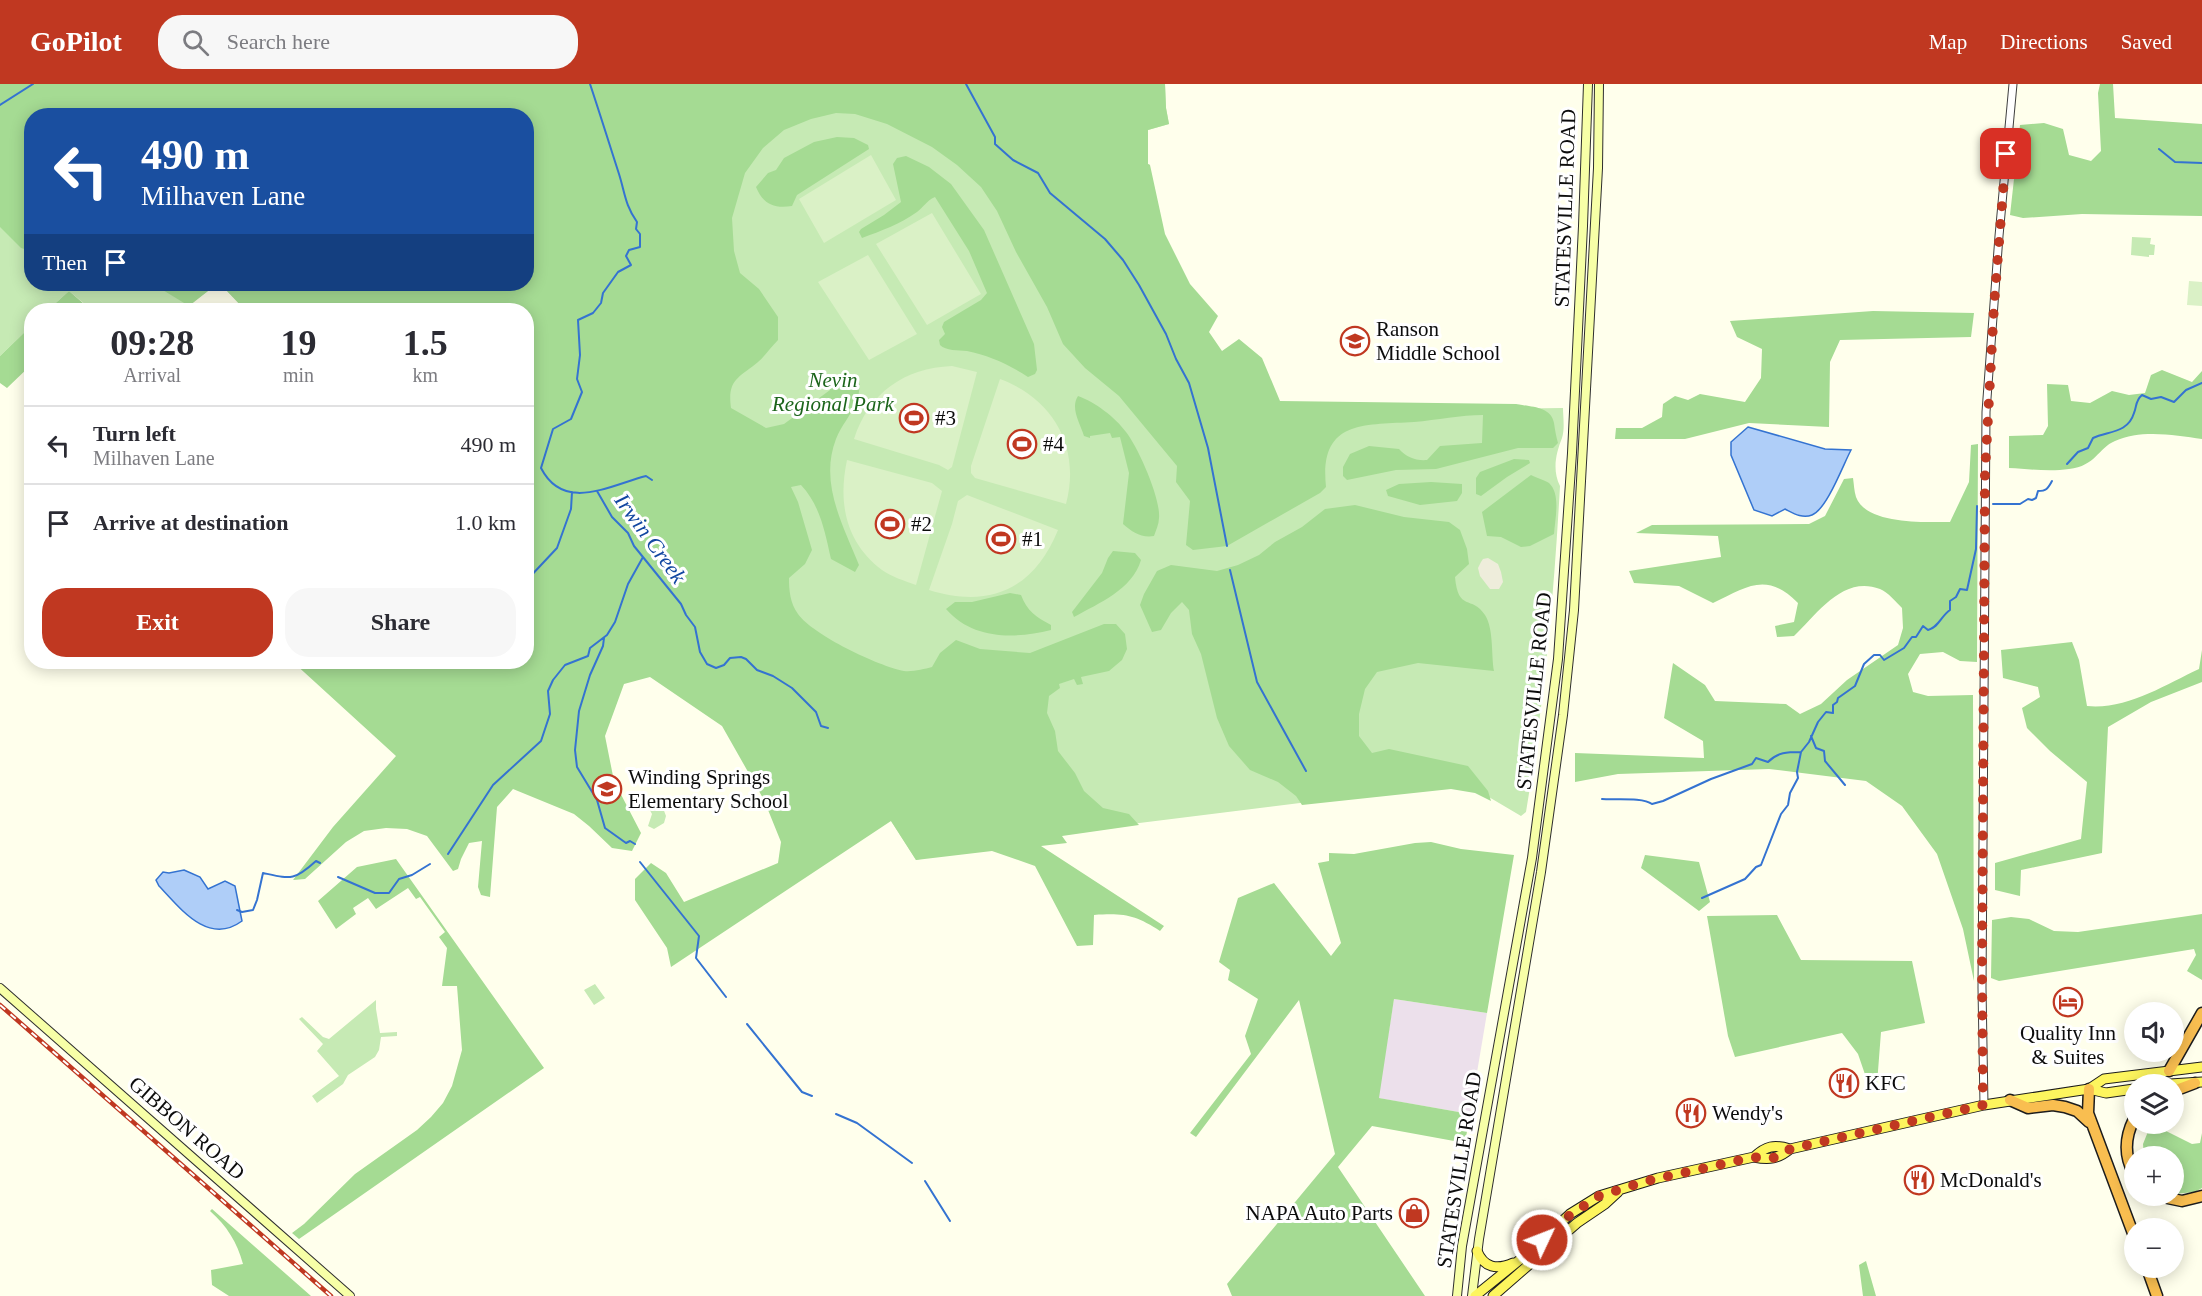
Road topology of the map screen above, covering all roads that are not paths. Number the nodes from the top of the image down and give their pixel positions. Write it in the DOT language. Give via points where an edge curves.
graph roads {
  1 [pos="1588,84"];
  2 [pos="1599,84"];
  3 [pos="2013,84"];
  4 [pos="0,988"];
  5 [pos="2202,1013"];
  6 [pos="2202,1067"];
  7 [pos="2169,1071"];
  8 [pos="2199,1083"];
  9 [pos="2184,1084"];
  10 [pos="2184,1088"];
  11 [pos="2089,1089"];
  12 [pos="2124,1090"];
  13 [pos="2010,1100"];
  14 [pos="1983,1105"];
  15 [pos="2092,1125"];
  16 [pos="1620,1191"];
  17 [pos="2202,1196"];
  18 [pos="2184,1200"];
  19 [pos="2127,1218"];
  20 [pos="1477,1251"];
  21 [pos="1518,1261"];
  22 [pos="2151,1278"];
  23 [pos="350,1296"];
  24 [pos="1457,1296"];
  25 [pos="1474,1296"];
  26 [pos="1493,1296"];
  27 [pos="2157,1296"];
  1 -- 24 [label="main road, STATESVILLE ROAD" via="1572,453 1557,670 1533,858 1464,1235"];
  2 -- 20 [label="main road, STATESVILLE ROAD" via="1574,610 1541,872"];
  3 -- 14 [label="street" via="1986,412"];
  4 -- 23 [label="main road, GIBBON ROAD"];
  5 -- 7 [label="highway"];
  6 -- 7 [label="main road"];
  7 -- 11 [label="main road" via="2104,1079"];
  8 -- 9 [label="main road"];
  8 -- 10 [label="highway"];
  11 -- 12 [label="main road" via="2106,1093"];
  11 -- 13 [label="main road"];
  11 -- 15 [label="highway" via="2087,1110"];
  13 -- 14 [label="main road"];
  13 -- 15 [label="highway" via="2028,1108 2066,1107"];
  14 -- 16 [label="main road" via="1790,1149 1778,1145 1764,1148 1754,1157 1647,1181"];
  15 -- 19 [label="highway"];
  16 -- 21 [label="main road" via="1584,1205"];
  16 -- 26 [label="main road"];
  17 -- 18 [label="highway"];
  20 -- 21 [label="main road" via="1482,1262 1492,1268"];
  20 -- 25 [label="main road, STATESVILLE ROAD"];
  21 -- 25 [label="main road"];
  22 -- 27 [label="highway"];
}
